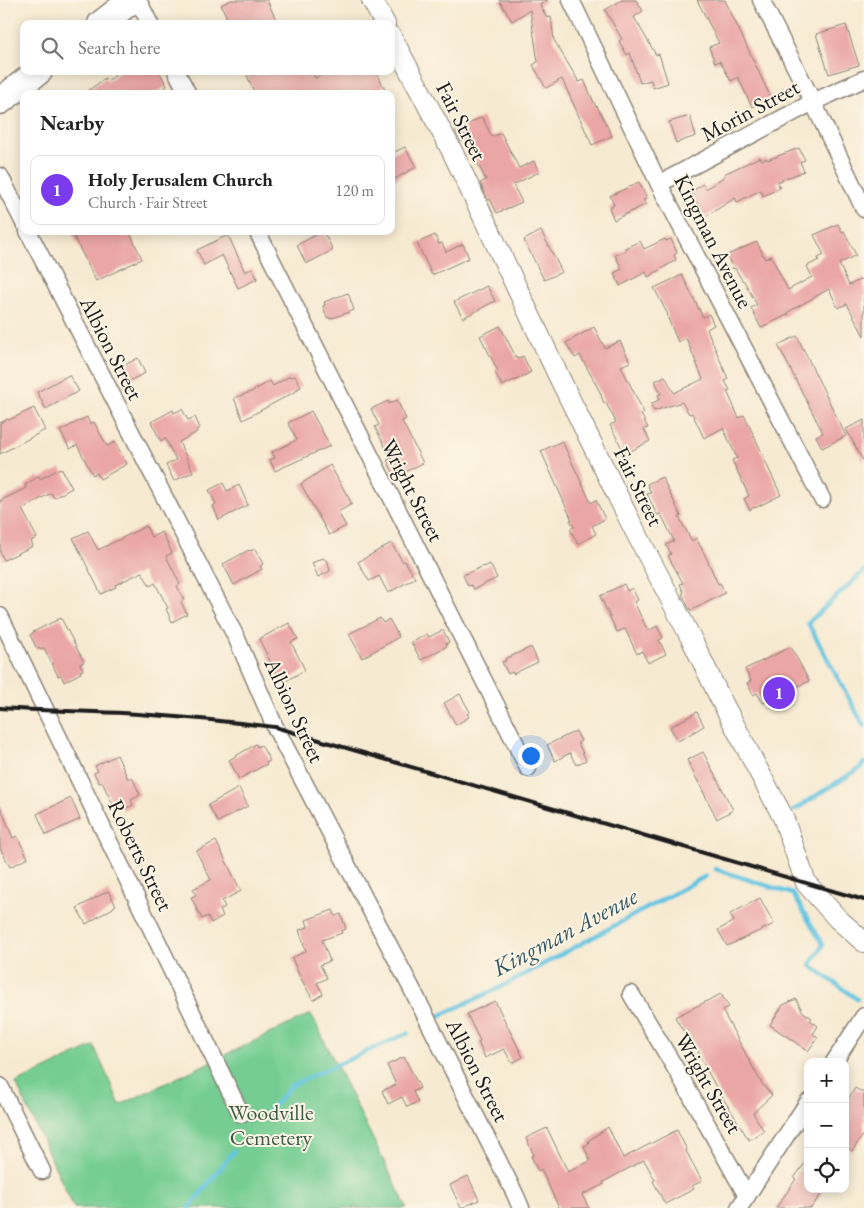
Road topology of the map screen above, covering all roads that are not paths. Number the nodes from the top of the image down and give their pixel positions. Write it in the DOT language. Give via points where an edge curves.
graph roads {
  1 [pos="132,0"];
  2 [pos="138,0"];
  3 [pos="372,0"];
  4 [pos="571,0"];
  5 [pos="761,0"];
  6 [pos="106,20"];
  7 [pos="148,20"];
  8 [pos="383,20"];
  9 [pos="395,44"];
  10 [pos="34,75"];
  11 [pos="178,75"];
  12 [pos="864,79"];
  13 [pos="186,90"];
  14 [pos="0,101"];
  15 [pos="813,102"];
  16 [pos="0,176"];
  17 [pos="659,184"];
  18 [pos="864,209"];
  19 [pos="20,215"];
  20 [pos="30,235"];
  21 [pos="259,235"];
  22 [pos="822,499"];
  23 [pos="0,616"];
  24 [pos="528,768"];
  25 [pos="864,942"];
  26 [pos="631,994"];
  27 [pos="864,1016"];
  28 [pos="837,1058"];
  29 [pos="0,1086"];
  30 [pos="807,1103"];
  31 [pos="241,1114"];
  32 [pos="42,1171"];
  33 [pos="743,1202"];
  34 [pos="521,1208"];
  1 -- 6 [label="main road"];
  2 -- 7 [label="street"];
  3 -- 8 [label="street"];
  4 -- 17 [label="street, Kingman Avenue"];
  5 -- 15 [label="street"];
  9 -- 25 [label="street, Fair Street" via="452,151 632,525 783,817 806,883"];
  10 -- 14 [label="main road"];
  11 -- 13 [label="street"];
  12 -- 15 [label="street, Morin Street"];
  15 -- 17 [label="street, Morin Street"];
  15 -- 18 [label="street"];
  16 -- 19 [label="street"];
  17 -- 22 [label="street, Kingman Avenue"];
  20 -- 34 [label="street, Albion Street" via="237,639 275,727 414,993"];
  21 -- 24 [label="street, Wright Street"];
  23 -- 31 [label="street, Roberts Street"];
  26 -- 33 [label="street, Wright Street" via="680,1076"];
  27 -- 28 [label="street"];
  29 -- 32 [label="street"];
  30 -- 33 [label="street"];
}
